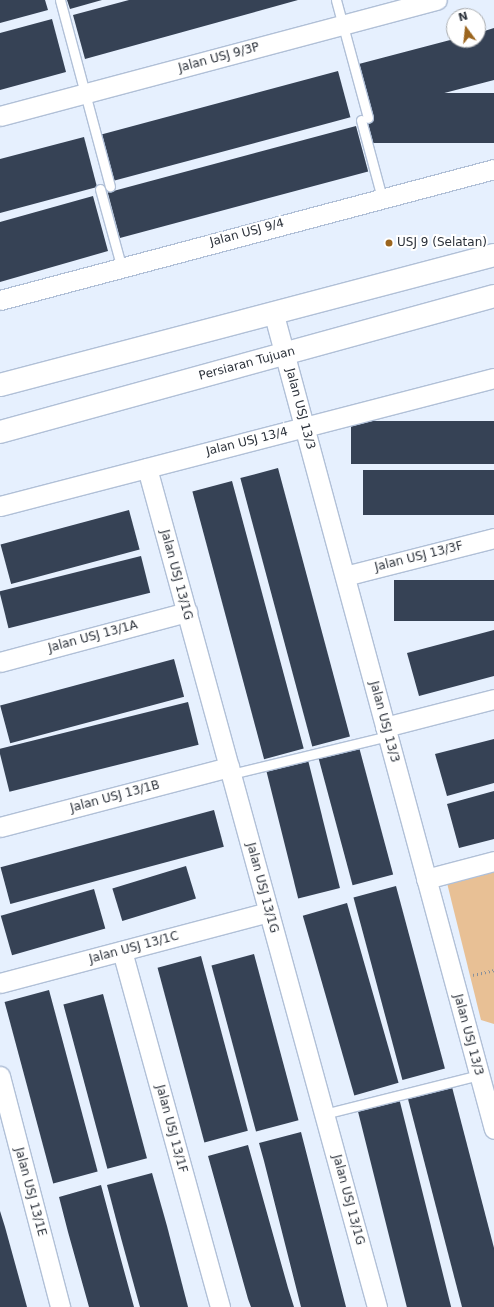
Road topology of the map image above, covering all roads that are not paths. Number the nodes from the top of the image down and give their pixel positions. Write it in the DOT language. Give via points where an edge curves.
graph roads {
  1 [pos="60,0"];
  2 [pos="336,0"];
  3 [pos="437,0"];
  4 [pos="343,25"];
  5 [pos="85,94"];
  6 [pos="0,116"];
  7 [pos="494,169"];
  8 [pos="110,186"];
  9 [pos="100,189"];
  10 [pos="382,198"];
  11 [pos="494,256"];
  12 [pos="121,265"];
  13 [pos="494,296"];
  14 [pos="0,300"];
  15 [pos="274,315"];
  16 [pos="285,354"];
  17 [pos="494,378"];
  18 [pos="0,385"];
  19 [pos="304,427"];
  20 [pos="0,432"];
  21 [pos="147,468"];
  22 [pos="0,506"];
  23 [pos="494,538"];
  24 [pos="345,576"];
  25 [pos="186,612"];
  26 [pos="0,662"];
  27 [pos="494,699"];
  28 [pos="387,731"];
  29 [pos="230,771"];
  30 [pos="0,827"];
  31 [pos="494,861"];
  32 [pos="426,879"];
  33 [pos="269,912"];
  34 [pos="122,951"];
  35 [pos="0,983"];
  36 [pos="487,1074"];
  37 [pos="0,1076"];
  38 [pos="324,1114"];
  39 [pos="494,1129"];
  40 [pos="60,1307"];
  41 [pos="220,1307"];
  42 [pos="377,1307"];
  1 -- 5 [label="lane"];
  2 -- 4 [label="lane"];
  3 -- 4 [label="street, Jalan USJ 9/3P"];
  4 -- 5 [label="street, Jalan USJ 9/3P"];
  4 -- 10 [label="lane"];
  5 -- 6 [label="street, Jalan USJ 9/3P"];
  5 -- 8 [label="lane"];
  7 -- 10 [label="street, Jalan USJ 9/4"];
  9 -- 12 [label="lane"];
  10 -- 12 [label="street, Jalan USJ 9/4"];
  11 -- 15 [label="main road"];
  12 -- 14 [label="street, Jalan USJ 9/4"];
  13 -- 16 [label="main road, Persiaran Tujuan"];
  15 -- 16 [label="street, Jalan USJ 13/3"];
  15 -- 18 [label="main road"];
  16 -- 19 [label="street, Jalan USJ 13/3"];
  16 -- 20 [label="main road, Persiaran Tujuan"];
  17 -- 19 [label="street, Jalan USJ 13/4"];
  19 -- 21 [label="street, Jalan USJ 13/4"];
  19 -- 24 [label="street, Jalan USJ 13/3"];
  21 -- 22 [label="street, Jalan USJ 13/4"];
  21 -- 25 [label="street, Jalan USJ 13/1G"];
  23 -- 24 [label="street, Jalan USJ 13/3F"];
  24 -- 28 [label="street, Jalan USJ 13/3"];
  25 -- 26 [label="street, Jalan USJ 13/1A"];
  25 -- 29 [label="street, Jalan USJ 13/1G"];
  27 -- 28 [label="street"];
  28 -- 29 [label="lane"];
  28 -- 32 [label="street, Jalan USJ 13/3"];
  29 -- 30 [label="street, Jalan USJ 13/1B"];
  29 -- 33 [label="street, Jalan USJ 13/1G"];
  31 -- 32 [label="street"];
  32 -- 36 [label="street, Jalan USJ 13/3"];
  33 -- 34 [label="street, Jalan USJ 13/1C"];
  33 -- 38 [label="street, Jalan USJ 13/1G"];
  34 -- 35 [label="street, Jalan USJ 13/1C"];
  34 -- 41 [label="street, Jalan USJ 13/1F"];
  36 -- 38 [label="lane"];
  36 -- 39 [label="street, Jalan USJ 13/3"];
  37 -- 40 [label="street, Jalan USJ 13/1E"];
  38 -- 42 [label="street, Jalan USJ 13/1G"];
}
